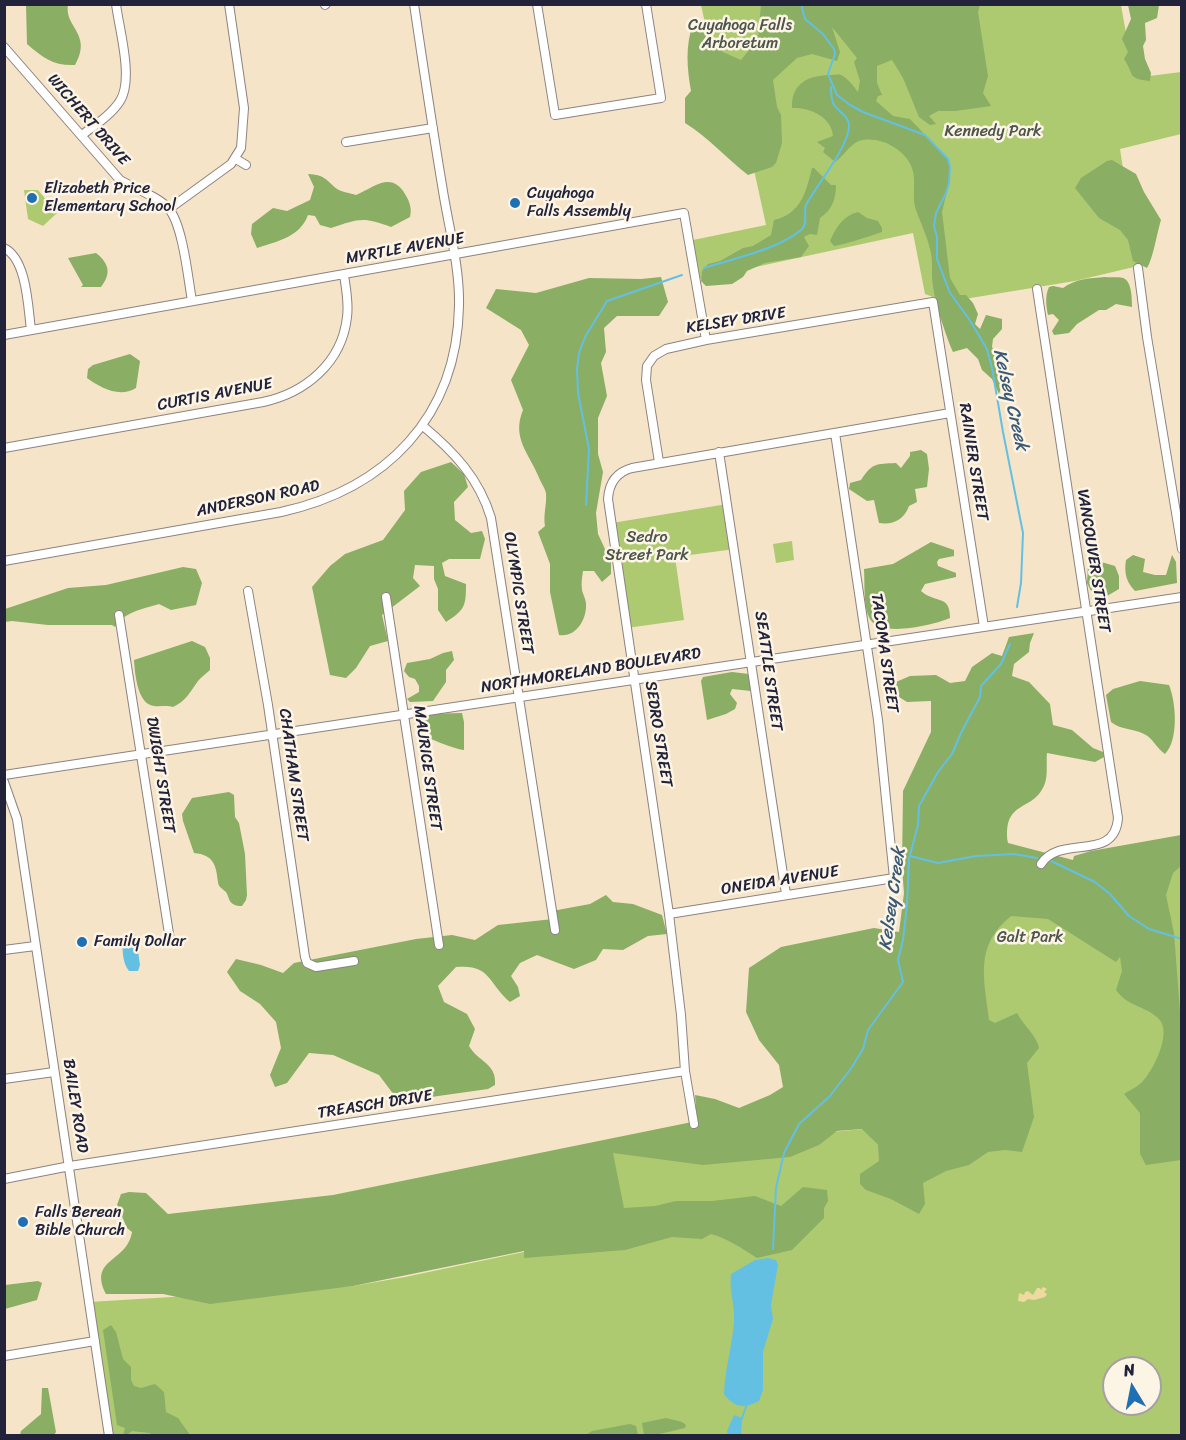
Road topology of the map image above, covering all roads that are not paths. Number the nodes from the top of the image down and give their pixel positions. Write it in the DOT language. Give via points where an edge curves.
graph roads {
  1 [pos="116,4"];
  2 [pos="229,4"];
  3 [pos="414,4"];
  4 [pos="537,4"];
  5 [pos="646,4"];
  6 [pos="4,47"];
  7 [pos="433,128"];
  8 [pos="82,135"];
  9 [pos="346,142"];
  10 [pos="236,159"];
  11 [pos="246,165"];
  12 [pos="169,209"];
  13 [pos="4,248"];
  14 [pos="454,255"];
  15 [pos="1138,268"];
  16 [pos="344,275"];
  17 [pos="1036,289"];
  18 [pos="192,301"];
  19 [pos="933,302"];
  20 [pos="32,330"];
  21 [pos="4,335"];
  22 [pos="706,340"];
  23 [pos="950,412"];
  24 [pos="423,426"];
  25 [pos="835,433"];
  26 [pos="4,448"];
  27 [pos="719,452"];
  28 [pos="659,462"];
  29 [pos="1182,549"];
  30 [pos="4,561"];
  31 [pos="248,591"];
  32 [pos="386,597"];
  33 [pos="1182,597"];
  34 [pos="1086,612"];
  35 [pos="119,615"];
  36 [pos="984,627"];
  37 [pos="868,644"];
  38 [pos="751,663"];
  39 [pos="634,680"];
  40 [pos="519,697"];
  41 [pos="403,715"];
  42 [pos="272,734"];
  43 [pos="141,754"];
  44 [pos="4,775"];
  45 [pos="4,782"];
  46 [pos="1041,864"];
  47 [pos="894,878"];
  48 [pos="786,894"];
  49 [pos="669,914"];
  50 [pos="555,930"];
  51 [pos="170,940"];
  52 [pos="439,945"];
  53 [pos="35,946"];
  54 [pos="4,950"];
  55 [pos="354,960"];
  56 [pos="685,1071"];
  57 [pos="54,1072"];
  58 [pos="4,1079"];
  59 [pos="694,1124"];
  60 [pos="70,1166"];
  61 [pos="4,1179"];
  62 [pos="95,1341"];
  63 [pos="4,1356"];
  64 [pos="109,1436"];
  1 -- 8 [label="street" via="126,87 116,107"];
  2 -- 10 [label="street" via="244,108 241,148"];
  3 -- 7 [label="street, ANDERSON ROAD"];
  4 -- 5 [label="street" via="555,115 661,98"];
  6 -- 8 [label="street, WICHERT DRIVE"];
  7 -- 9 [label="street"];
  7 -- 14 [label="street, ANDERSON ROAD"];
  8 -- 12 [label="street, WICHERT DRIVE" via="120,180"];
  10 -- 11 [label="street"];
  10 -- 12 [label="street"];
  12 -- 18 [label="street" via="181,237"];
  13 -- 20 [label="street" via="16,257 21,270"];
  14 -- 16 [label="street, MYRTLE AVENUE"];
  14 -- 22 [label="street, MYRTLE AVENUE" via="684,213"];
  14 -- 24 [label="street, ANDERSON ROAD" via="459,304 456,345 446,380"];
  15 -- 29 [label="street"];
  16 -- 18 [label="street, MYRTLE AVENUE"];
  16 -- 26 [label="street, CURTIS AVENUE" via="348,303 339,346 319,375 301,389 263,402"];
  17 -- 34 [label="street, VANCOUVER STREET"];
  18 -- 20 [label="street, MYRTLE AVENUE"];
  19 -- 22 [label="street, KELSEY DRIVE"];
  19 -- 23 [label="street, RAINIER STREET"];
  20 -- 21 [label="street, MYRTLE AVENUE"];
  22 -- 28 [label="street, KELSEY DRIVE" via="666,349 654,356 648,366 646,380"];
  23 -- 25 [label="street, SEDRO STREET"];
  23 -- 36 [label="street, RAINIER STREET"];
  24 -- 30 [label="street, ANDERSON ROAD" via="375,474 313,505"];
  24 -- 40 [label="street, OLYMPIC STREET" via="458,457 487,505"];
  25 -- 27 [label="street, SEDRO STREET"];
  25 -- 37 [label="street, TACOMA STREET"];
  27 -- 28 [label="street, SEDRO STREET"];
  27 -- 38 [label="street, SEATTLE STREET"];
  28 -- 39 [label="street, SEDRO STREET" via="620,472 608,492"];
  31 -- 42 [label="street, CHATHAM STREET"];
  32 -- 41 [label="street, MAURICE STREET"];
  33 -- 34 [label="street, NORTHMORELAND BOULEVARD"];
  34 -- 36 [label="street, NORTHMORELAND BOULEVARD"];
  34 -- 46 [label="street, VANCOUVER STREET" via="1118,818 1116,832 1098,844 1050,853"];
  35 -- 43 [label="street, DWIGHT STREET"];
  36 -- 37 [label="street, NORTHMORELAND BOULEVARD"];
  37 -- 38 [label="street, NORTHMORELAND BOULEVARD"];
  37 -- 47 [label="street, TACOMA STREET"];
  38 -- 39 [label="street, NORTHMORELAND BOULEVARD"];
  38 -- 48 [label="street, SEATTLE STREET"];
  39 -- 40 [label="street, NORTHMORELAND BOULEVARD"];
  39 -- 49 [label="street, SEDRO STREET"];
  40 -- 41 [label="street, NORTHMORELAND BOULEVARD"];
  40 -- 50 [label="street, OLYMPIC STREET"];
  41 -- 42 [label="street, NORTHMORELAND BOULEVARD"];
  41 -- 52 [label="street, MAURICE STREET"];
  42 -- 43 [label="street, NORTHMORELAND BOULEVARD"];
  42 -- 55 [label="street, CHATHAM STREET" via="307,963 316,967"];
  43 -- 44 [label="street, NORTHMORELAND BOULEVARD"];
  43 -- 51 [label="street, DWIGHT STREET"];
  45 -- 53 [label="street, BAILEY ROAD" via="16,819"];
  47 -- 48 [label="street, ONEIDA AVENUE"];
  48 -- 49 [label="street, ONEIDA AVENUE"];
  49 -- 56 [label="street, SEDRO STREET"];
  53 -- 54 [label="street"];
  53 -- 57 [label="street, BAILEY ROAD"];
  56 -- 59 [label="street, SEDRO STREET"];
  56 -- 60 [label="street, TREASCH DRIVE"];
  57 -- 58 [label="street"];
  57 -- 60 [label="street, BAILEY ROAD"];
  60 -- 61 [label="street, TREASCH DRIVE"];
  60 -- 62 [label="street, BAILEY ROAD"];
  62 -- 63 [label="street"];
  62 -- 64 [label="street, BAILEY ROAD"];
}
